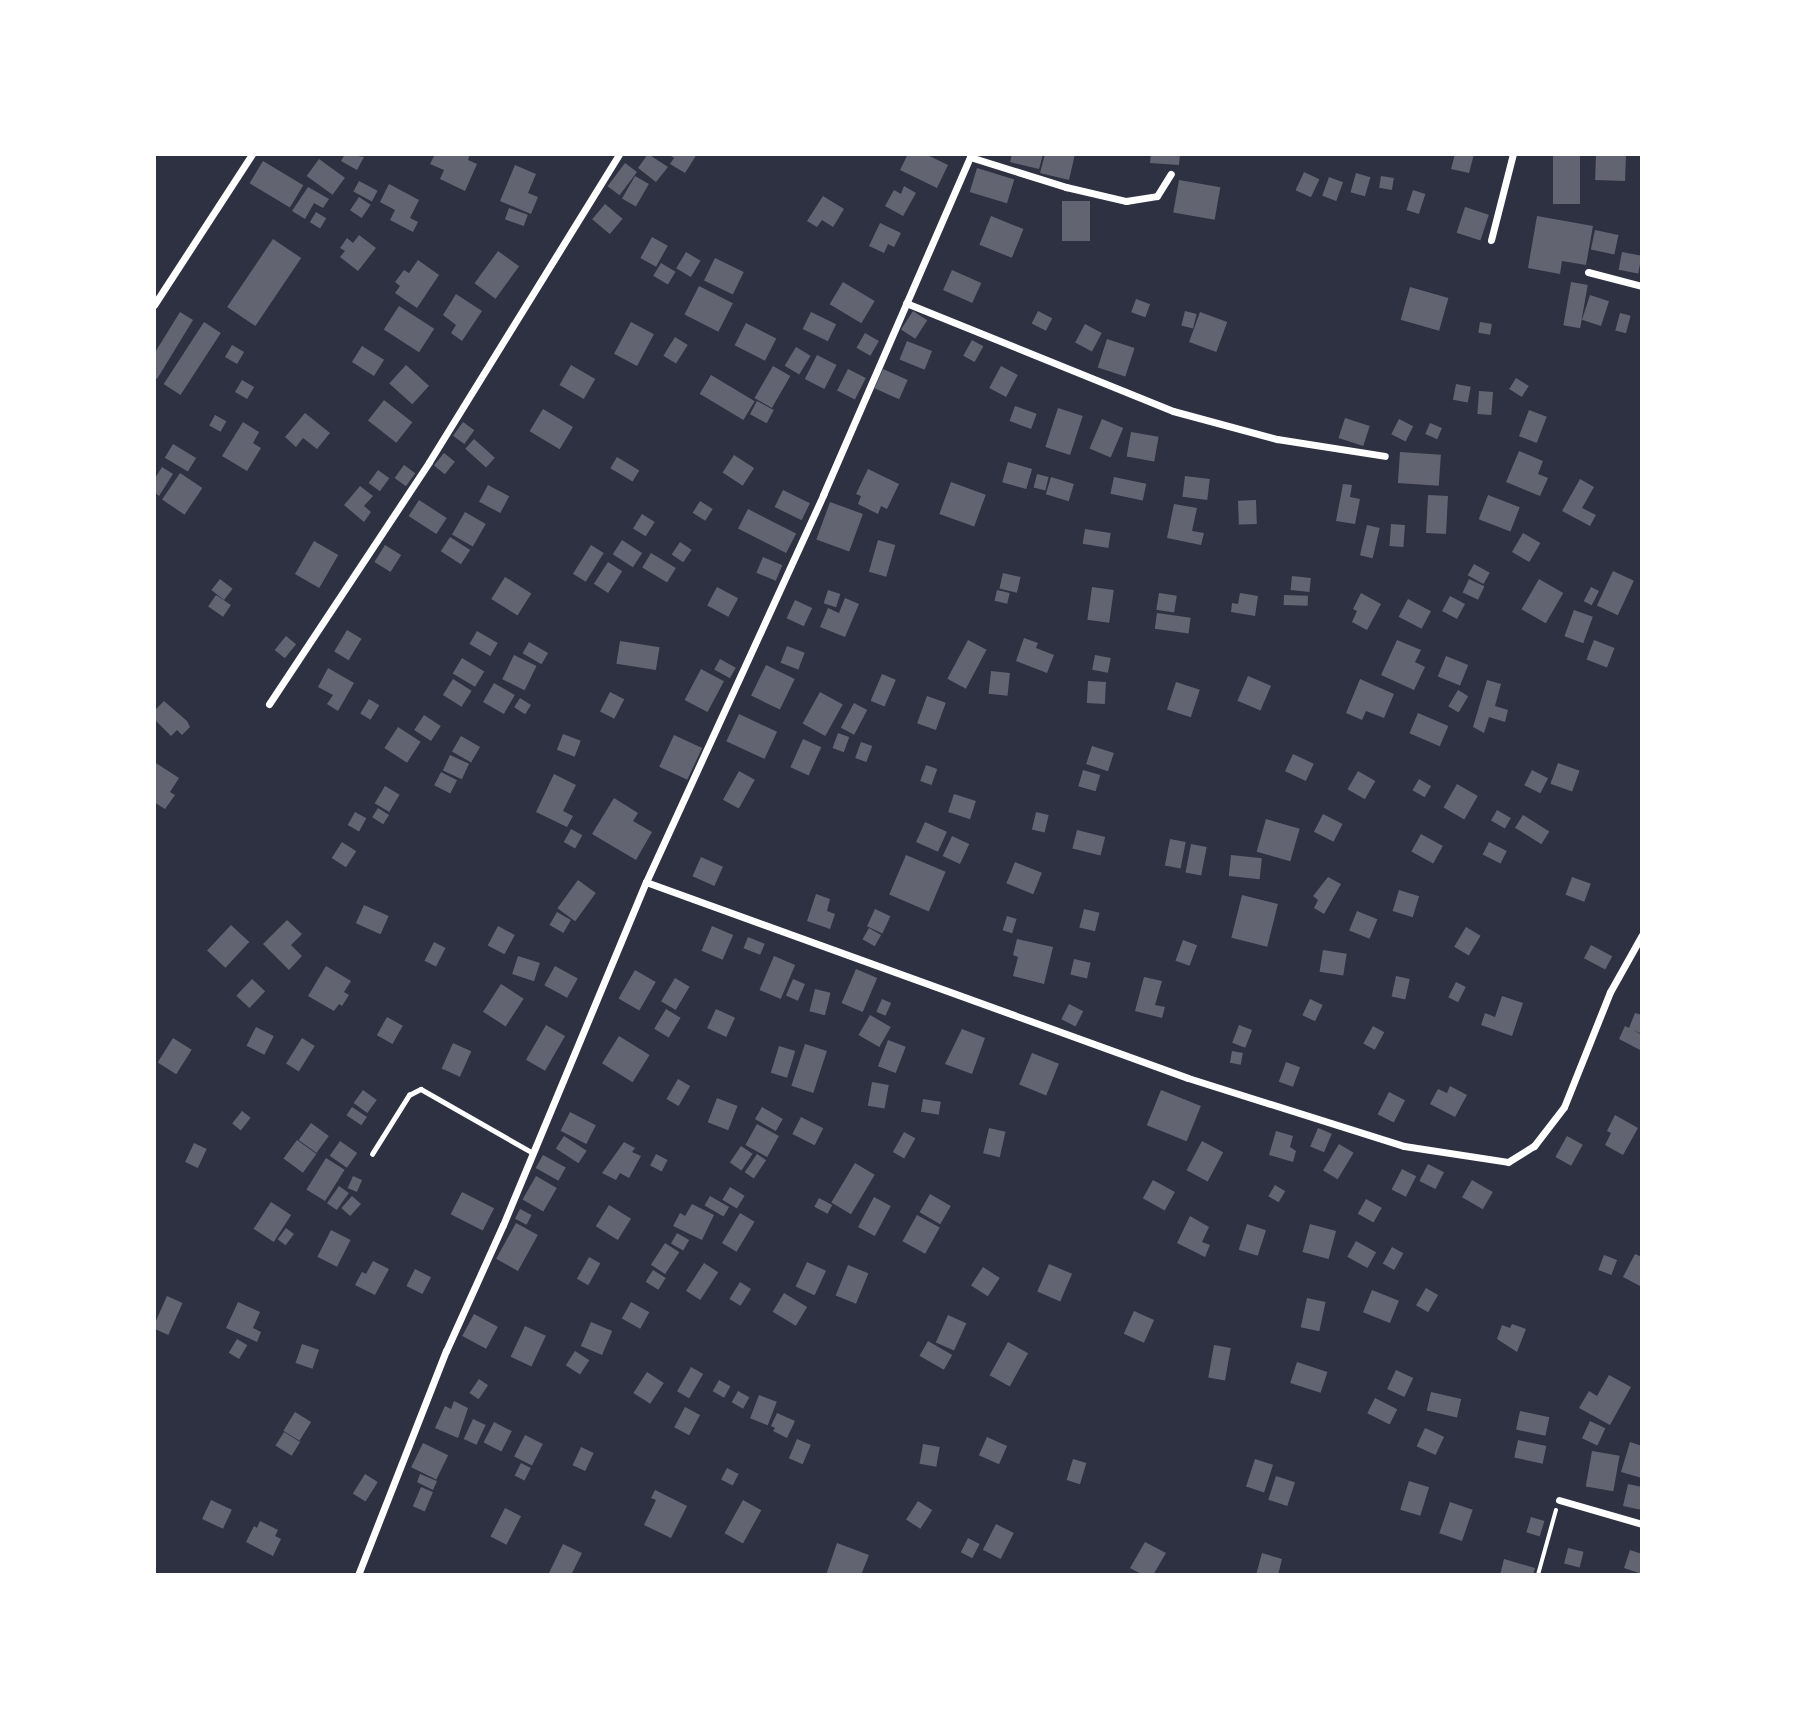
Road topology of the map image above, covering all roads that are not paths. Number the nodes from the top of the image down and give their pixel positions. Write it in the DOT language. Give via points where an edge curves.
graph roads {
  1 [pos="252,154"];
  2 [pos="619,154"];
  3 [pos="1513,154"];
  4 [pos="971,155"];
  5 [pos="1171,174"];
  6 [pos="1490,240"];
  7 [pos="1588,272"];
  8 [pos="1642,286"];
  9 [pos="906,303"];
  10 [pos="154,305"];
  11 [pos="1385,456"];
  12 [pos="269,704"];
  13 [pos="646,882"];
  14 [pos="1642,935"];
  15 [pos="533,1153"];
  16 [pos="372,1154"];
  17 [pos="1559,1500"];
  18 [pos="1642,1524"];
  19 [pos="358,1575"];
  1 -- 10 [label="street"];
  2 -- 12 [label="street" via="429,462"];
  3 -- 6 [label="street"];
  4 -- 5 [label="street" via="1066,187 1126,201 1157,196"];
  4 -- 9 [label="street"];
  7 -- 8 [label="street"];
  9 -- 11 [label="street" via="1173,411 1277,439"];
  9 -- 13 [label="street"];
  13 -- 14 [label="street" via="1188,1078 1404,1146 1508,1162 1534,1146 1564,1107 1610,992"];
  13 -- 15 [label="street"];
  15 -- 16 [label="lane" via="421,1089 409,1096"];
  15 -- 19 [label="street" via="446,1351"];
  17 -- 18 [label="street"];
}
